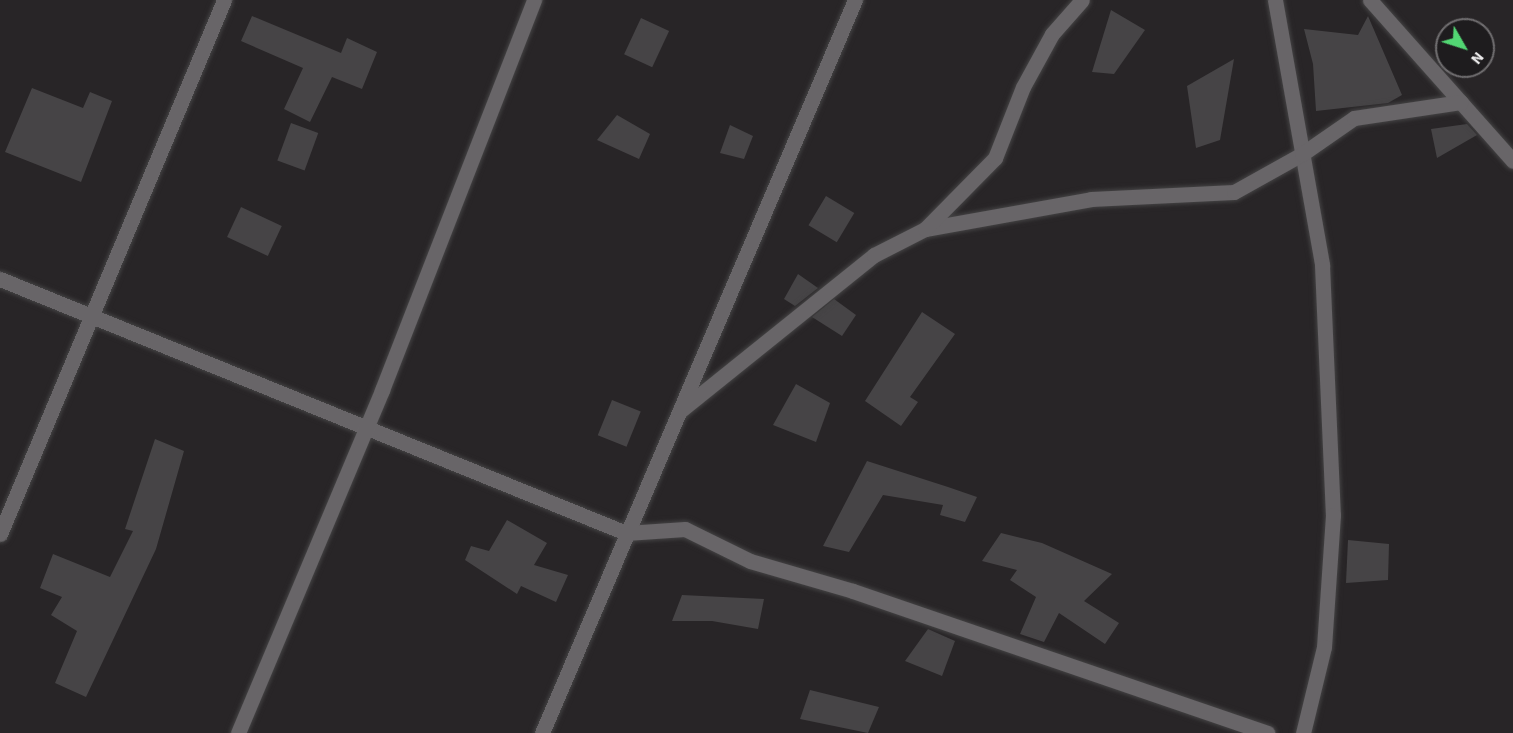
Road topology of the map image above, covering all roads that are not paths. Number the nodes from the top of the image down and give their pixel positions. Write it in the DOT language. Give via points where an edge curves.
graph roads {
  1 [pos="224,0"];
  2 [pos="534,0"];
  3 [pos="855,0"];
  4 [pos="1082,0"];
  5 [pos="1275,0"];
  6 [pos="1370,0"];
  7 [pos="1461,102"];
  8 [pos="1302,154"];
  9 [pos="1513,161"];
  10 [pos="925,229"];
  11 [pos="0,279"];
  12 [pos="91,316"];
  13 [pos="677,414"];
  14 [pos="366,428"];
  15 [pos="0,534"];
  16 [pos="626,534"];
  17 [pos="238,733"];
  18 [pos="542,733"];
  19 [pos="1267,733"];
  20 [pos="1303,733"];
  1 -- 12 [label="street"];
  2 -- 14 [label="street"];
  3 -- 13 [label="street"];
  4 -- 10 [label="street" via="1052,34 1023,87 995,158"];
  5 -- 8 [label="street"];
  6 -- 7 [label="street"];
  7 -- 8 [label="street" via="1354,118"];
  7 -- 9 [label="street"];
  8 -- 10 [label="street" via="1234,192 1091,199"];
  8 -- 20 [label="street" via="1322,265 1333,514 1324,647"];
  10 -- 13 [label="street" via="874,255"];
  11 -- 12 [label="street"];
  12 -- 14 [label="street"];
  12 -- 15 [label="street"];
  13 -- 16 [label="street"];
  14 -- 16 [label="street"];
  14 -- 17 [label="street"];
  16 -- 18 [label="street"];
  16 -- 19 [label="street" via="685,529 750,561 853,591"];
}
